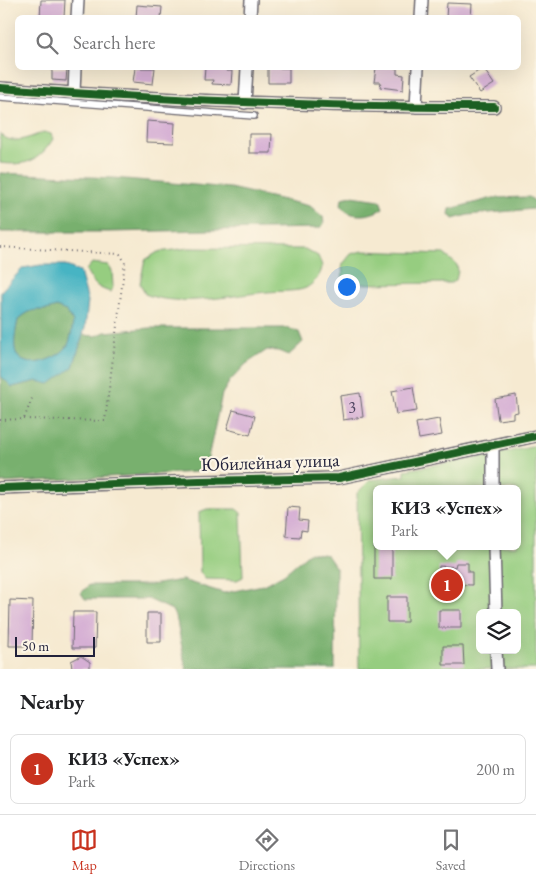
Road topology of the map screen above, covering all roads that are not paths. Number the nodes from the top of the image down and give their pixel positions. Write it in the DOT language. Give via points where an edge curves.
graph roads {
  1 [pos="78,0"];
  2 [pos="251,0"];
  3 [pos="422,0"];
  4 [pos="78,15"];
  5 [pos="250,15"];
  6 [pos="421,15"];
  7 [pos="75,70"];
  8 [pos="247,70"];
  9 [pos="418,70"];
  10 [pos="0,88"];
  11 [pos="74,93"];
  12 [pos="0,98"];
  13 [pos="244,103"];
  14 [pos="416,107"];
  15 [pos="494,107"];
  16 [pos="254,116"];
  17 [pos="536,436"];
  18 [pos="493,445"];
  19 [pos="494,485"];
  20 [pos="0,488"];
  21 [pos="494,550"];
  22 [pos="496,609"];
  23 [pos="496,654"];
  24 [pos="497,669"];
  1 -- 4 [label="street"];
  2 -- 5 [label="street"];
  3 -- 6 [label="street"];
  7 -- 11 [label="street"];
  8 -- 13 [label="street"];
  9 -- 14 [label="street"];
  10 -- 11 [label="street"];
  11 -- 13 [label="street"];
  12 -- 16 [label="lane"];
  13 -- 14 [label="street"];
  14 -- 15 [label="street"];
  17 -- 18 [label="street, Юбилейная улица"];
  18 -- 19 [label="street"];
  18 -- 20 [label="street, Юбилейная улица" via="339,478"];
  21 -- 22 [label="street"];
  23 -- 24 [label="street"];
}
